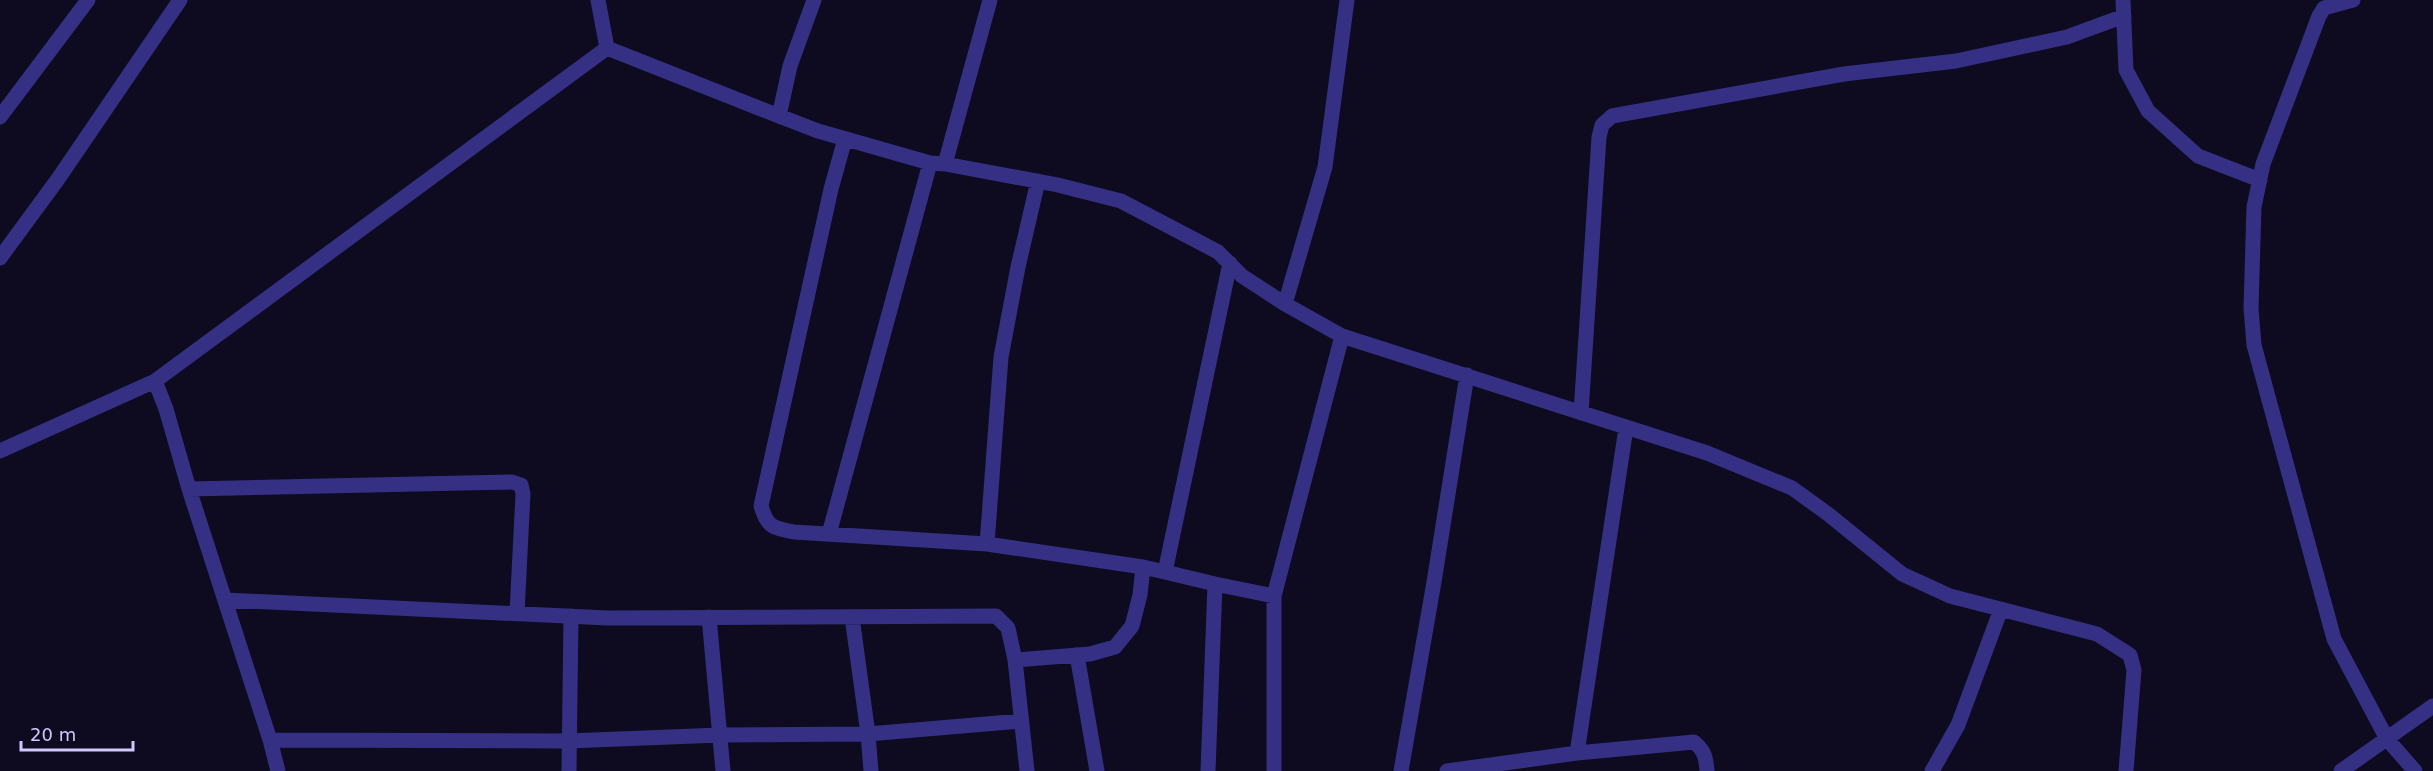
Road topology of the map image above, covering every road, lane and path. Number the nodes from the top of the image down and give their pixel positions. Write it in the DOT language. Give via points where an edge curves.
graph roads {
  1 [pos="88,0"];
  2 [pos="180,0"];
  3 [pos="598,0"];
  4 [pos="814,0"];
  5 [pos="990,0"];
  6 [pos="1347,0"];
  7 [pos="2123,0"];
  8 [pos="2353,0"];
  9 [pos="2124,16"];
  10 [pos="607,48"];
  11 [pos="779,116"];
  12 [pos="0,117"];
  13 [pos="845,139"];
  14 [pos="938,163"];
  15 [pos="2260,180"];
  16 [pos="1038,181"];
  17 [pos="0,258"];
  18 [pos="1230,263"];
  19 [pos="1285,304"];
  20 [pos="1342,336"];
  21 [pos="1467,375"];
  22 [pos="154,381"];
  23 [pos="1581,413"];
  24 [pos="1626,428"];
  25 [pos="0,451"];
  26 [pos="189,489"];
  27 [pos="829,534"];
  28 [pos="987,544"];
  29 [pos="1143,567"];
  30 [pos="1165,572"];
  31 [pos="1215,584"];
  32 [pos="1274,596"];
  33 [pos="225,600"];
  34 [pos="2001,609"];
  35 [pos="517,613"];
  36 [pos="571,616"];
  37 [pos="709,617"];
  38 [pos="852,617"];
  39 [pos="1077,655"];
  40 [pos="1015,660"];
  41 [pos="2433,706"];
  42 [pos="1022,721"];
  43 [pos="868,734"];
  44 [pos="720,735"];
  45 [pos="2387,738"];
  46 [pos="270,740"];
  47 [pos="568,741"];
  48 [pos="1577,753"];
  49 [pos="278,771"];
  50 [pos="569,771"];
  51 [pos="723,771"];
  52 [pos="871,771"];
  53 [pos="1028,771"];
  54 [pos="1097,771"];
  55 [pos="1208,771"];
  56 [pos="1274,771"];
  57 [pos="1401,771"];
  58 [pos="1447,771"];
  59 [pos="1707,771"];
  60 [pos="1932,771"];
  61 [pos="2126,771"];
  62 [pos="2341,771"];
  63 [pos="2415,771"];
  1 -- 12 [label="street"];
  2 -- 17 [label="street"];
  3 -- 10 [label="street"];
  4 -- 11 [label="street" via="790,66"];
  5 -- 14 [label="street"];
  6 -- 19 [label="street" via="1324,167"];
  7 -- 9 [label="street"];
  8 -- 15 [label="street" via="2324,8 2319,16"];
  9 -- 15 [label="street" via="2126,70 2148,111 2198,156"];
  9 -- 23 [label="street" via="2067,37 1956,61 1844,74 1605,120 1599,137"];
  10 -- 11 [label="street"];
  10 -- 22 [label="street"];
  11 -- 13 [label="street"];
  13 -- 14 [label="street"];
  13 -- 27 [label="street" via="761,507 765,521 777,529"];
  14 -- 16 [label="street"];
  14 -- 27 [label="street"];
  15 -- 45 [label="street" via="2253,230 2254,345 2334,639"];
  16 -- 18 [label="street" via="1121,201 1218,252"];
  16 -- 28 [label="street" via="1001,357"];
  18 -- 19 [label="street" via="1242,276"];
  18 -- 30 [label="street"];
  19 -- 20 [label="street"];
  20 -- 21 [label="street"];
  20 -- 32 [label="street"];
  21 -- 23 [label="street"];
  21 -- 57 [label="street"];
  22 -- 25 [label="street"];
  22 -- 26 [label="street"];
  23 -- 24 [label="street"];
  24 -- 34 [label="street" via="1707,453 1792,488 1902,574 1950,596"];
  24 -- 48 [label="street"];
  26 -- 33 [label="street"];
  26 -- 35 [label="street" via="512,482 521,485"];
  27 -- 28 [label="street"];
  28 -- 29 [label="street"];
  29 -- 30 [label="street"];
  29 -- 39 [label="street" via="1132,626 1122,641 1115,647"];
  30 -- 31 [label="street"];
  31 -- 32 [label="street"];
  31 -- 55 [label="street"];
  32 -- 56 [label="street"];
  33 -- 35 [label="street"];
  33 -- 46 [label="street"];
  34 -- 60 [label="street" via="1958,725"];
  34 -- 61 [label="street" via="2097,634 2130,654 2134,670"];
  35 -- 36 [label="street"];
  36 -- 37 [label="street"];
  36 -- 47 [label="street"];
  37 -- 38 [label="street"];
  37 -- 44 [label="street"];
  38 -- 40 [label="street" via="996,616 1008,628"];
  38 -- 43 [label="street"];
  39 -- 40 [label="street"];
  39 -- 54 [label="street"];
  40 -- 42 [label="street"];
  41 -- 45 [label="street"];
  42 -- 43 [label="street"];
  42 -- 53 [label="street"];
  43 -- 44 [label="street"];
  43 -- 52 [label="street"];
  44 -- 47 [label="street"];
  44 -- 51 [label="street"];
  45 -- 62 [label="street"];
  45 -- 63 [label="street"];
  46 -- 47 [label="street"];
  46 -- 49 [label="street"];
  47 -- 50 [label="street"];
  48 -- 58 [label="street"];
  48 -- 59 [label="street" via="1694,742 1706,756"];
}
